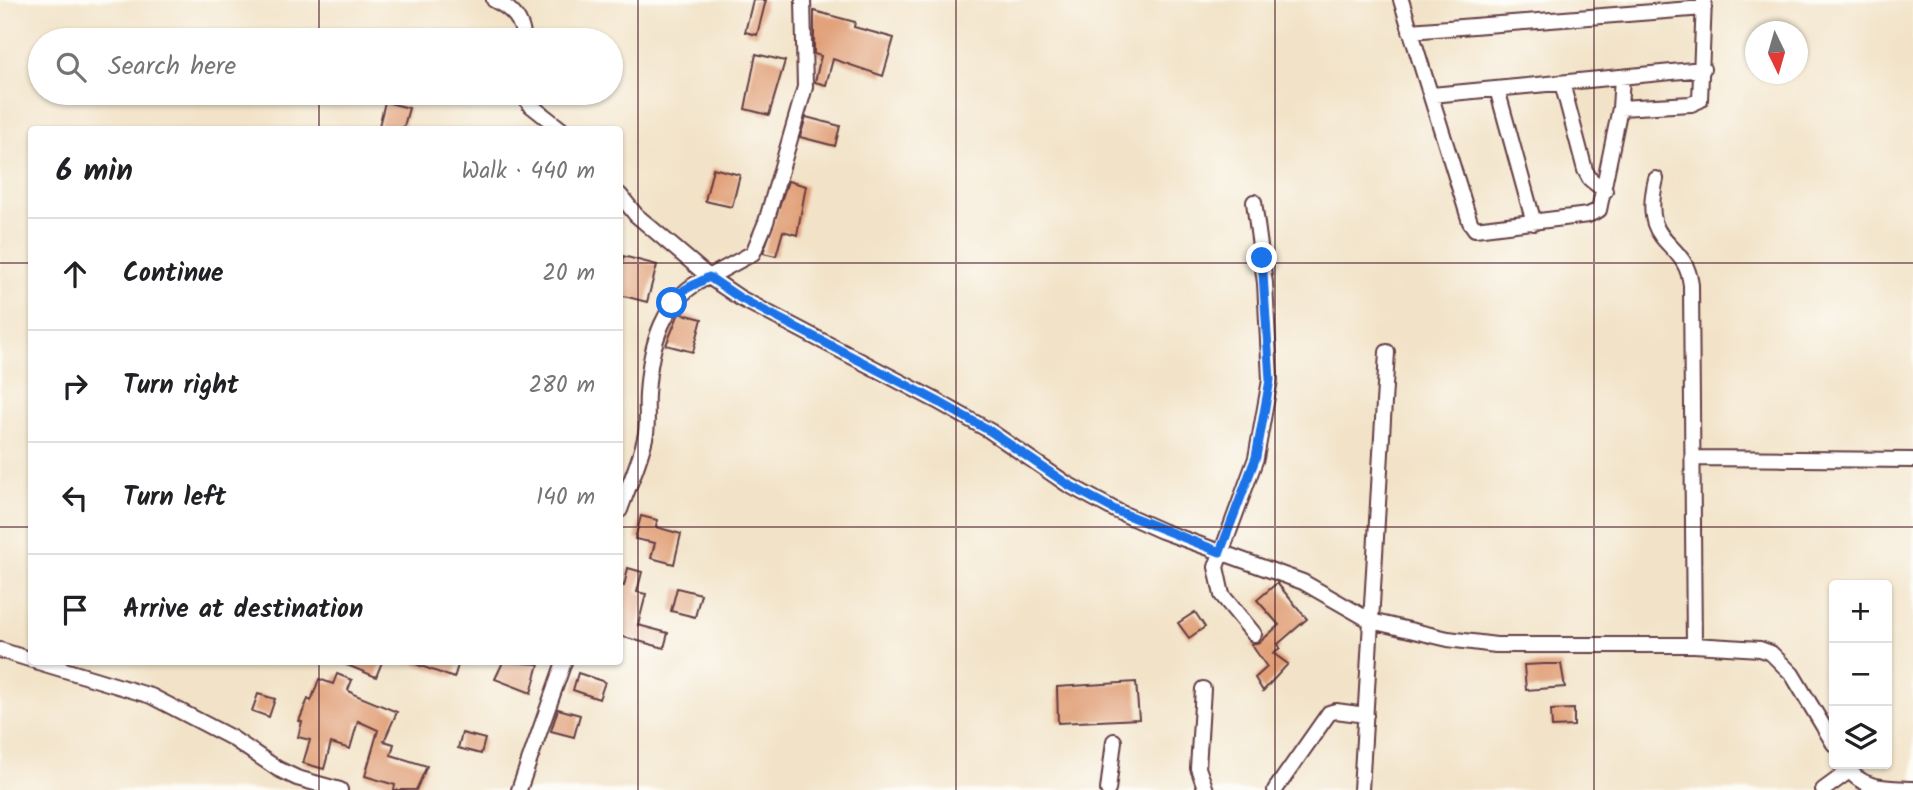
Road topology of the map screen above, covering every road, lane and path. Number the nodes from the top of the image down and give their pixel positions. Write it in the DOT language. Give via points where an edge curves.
graph roads {
  1 [pos="494,0"];
  2 [pos="803,0"];
  3 [pos="1401,0"];
  4 [pos="1704,4"];
  5 [pos="521,28"];
  6 [pos="1410,31"];
  7 [pos="1703,69"];
  8 [pos="1622,77"];
  9 [pos="1562,83"];
  10 [pos="1497,89"];
  11 [pos="1432,95"];
  12 [pos="531,105"];
  13 [pos="1620,108"];
  14 [pos="557,126"];
  15 [pos="1656,179"];
  16 [pos="1605,191"];
  17 [pos="623,199"];
  18 [pos="1254,202"];
  19 [pos="1534,222"];
  20 [pos="709,277"];
  21 [pos="1387,352"];
  22 [pos="1693,458"];
  23 [pos="1913,460"];
  24 [pos="623,501"];
  25 [pos="1220,552"];
  26 [pos="1371,621"];
  27 [pos="1254,634"];
  28 [pos="1694,645"];
  29 [pos="0,650"];
  30 [pos="28,659"];
  31 [pos="48,665"];
  32 [pos="563,665"];
  33 [pos="1203,689"];
  34 [pos="1366,715"];
  35 [pos="1829,735"];
  36 [pos="1114,741"];
  37 [pos="1845,769"];
  38 [pos="1849,769"];
  39 [pos="1913,789"];
  40 [pos="340,790"];
  41 [pos="519,790"];
  42 [pos="1108,790"];
  43 [pos="1206,790"];
  44 [pos="1275,790"];
  45 [pos="1361,790"];
  46 [pos="1823,790"];
  1 -- 5 [label="street" via="507,6"];
  2 -- 20 [label="street" via="805,87 762,234 753,253"];
  3 -- 6 [label="street"];
  4 -- 6 [label="street"];
  4 -- 7 [label="street"];
  6 -- 11 [label="street"];
  7 -- 8 [label="street"];
  7 -- 13 [label="street" via="1702,98 1696,103"];
  8 -- 9 [label="street"];
  8 -- 13 [label="street"];
  9 -- 10 [label="street"];
  9 -- 16 [label="street" via="1585,170"];
  10 -- 11 [label="street"];
  10 -- 19 [label="street"];
  11 -- 19 [label="street" via="1472,226 1482,230"];
  12 -- 14 [label="street"];
  13 -- 16 [label="street"];
  15 -- 22 [label="street" via="1650,204 1654,224 1690,273"];
  16 -- 19 [label="street" via="1596,212"];
  17 -- 20 [label="street"];
  18 -- 25 [label="street" via="1265,283 1270,380 1256,457"];
  20 -- 24 [label="street" via="684,290 661,327 650,367 646,434"];
  20 -- 25 [label="street" via="740,298 979,425 1067,484 1162,531"];
  21 -- 26 [label="street"];
  22 -- 23 [label="street"];
  22 -- 28 [label="street"];
  25 -- 26 [label="street" via="1303,582"];
  25 -- 27 [label="street" via="1216,573 1222,595"];
  26 -- 28 [label="street" via="1496,645"];
  26 -- 34 [label="street"];
  28 -- 35 [label="street" via="1749,646 1771,653 1805,691"];
  29 -- 30 [label="street"];
  31 -- 40 [label="street" via="151,696 232,738 278,769"];
  32 -- 41 [label="street"];
  33 -- 43 [label="street" via="1198,768"];
  34 -- 44 [label="street" via="1329,713"];
  34 -- 45 [label="street"];
  36 -- 42 [label="street"];
  37 -- 46 [label="street"];
  38 -- 39 [label="street" via="1871,787"];
}
